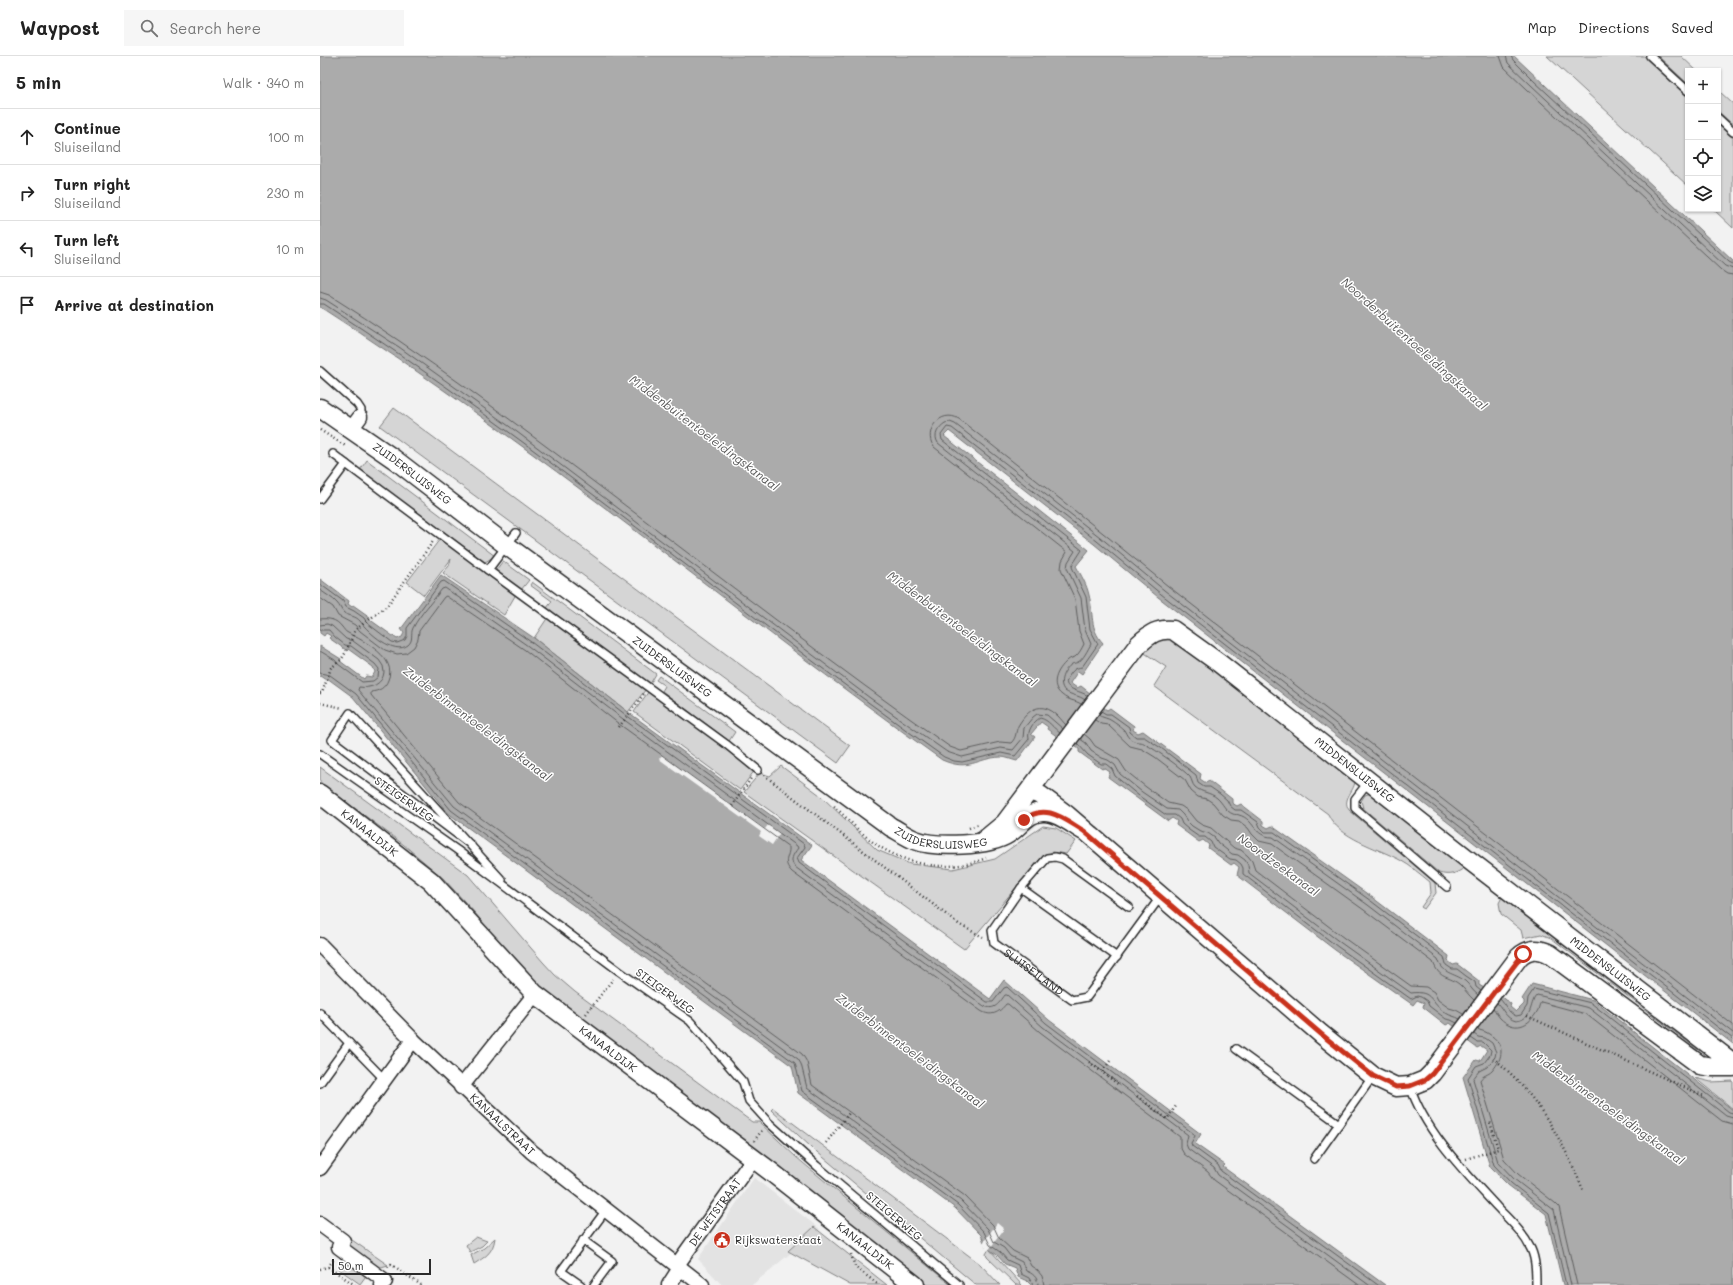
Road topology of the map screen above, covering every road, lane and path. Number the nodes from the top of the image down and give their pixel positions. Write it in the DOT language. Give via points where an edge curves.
graph roads {
  1 [pos="1650,56"];
  2 [pos="1685,88"];
  3 [pos="1721,121"];
  4 [pos="1733,132"];
  5 [pos="320,371"];
  6 [pos="320,408"];
  7 [pos="351,429"];
  8 [pos="320,430"];
  9 [pos="349,448"];
  10 [pos="354,449"];
  11 [pos="333,454"];
  12 [pos="346,464"];
  13 [pos="320,499"];
  14 [pos="439,534"];
  15 [pos="511,539"];
  16 [pos="488,570"];
  17 [pos="320,693"];
  18 [pos="643,695"];
  19 [pos="320,703"];
  20 [pos="350,713"];
  21 [pos="619,727"];
  22 [pos="320,754"];
  23 [pos="758,770"];
  24 [pos="1369,780"];
  25 [pos="1027,794"];
  26 [pos="320,795"];
  27 [pos="829,801"];
  28 [pos="732,806"];
  29 [pos="1036,813"];
  30 [pos="986,820"];
  31 [pos="964,829"];
  32 [pos="1084,831"];
  33 [pos="471,845"];
  34 [pos="987,849"];
  35 [pos="1446,887"];
  36 [pos="1021,888"];
  37 [pos="513,892"];
  38 [pos="1161,896"];
  39 [pos="1129,907"];
  40 [pos="995,944"];
  41 [pos="320,945"];
  42 [pos="1117,957"];
  43 [pos="619,971"];
  44 [pos="535,994"];
  45 [pos="594,1003"];
  46 [pos="320,1013"];
  47 [pos="1528,1016"];
  48 [pos="413,1040"];
  49 [pos="349,1043"];
  50 [pos="1236,1049"];
  51 [pos="1493,1058"];
  52 [pos="1110,1061"];
  53 [pos="1089,1062"];
  54 [pos="1733,1063"];
  55 [pos="1733,1067"];
  56 [pos="1102,1072"];
  57 [pos="1373,1076"];
  58 [pos="384,1079"];
  59 [pos="320,1083"];
  60 [pos="1119,1085"];
  61 [pos="1410,1086"];
  62 [pos="461,1087"];
  63 [pos="1137,1096"];
  64 [pos="1704,1096"];
  65 [pos="1176,1106"];
  66 [pos="849,1113"];
  67 [pos="1490,1122"];
  68 [pos="1339,1124"];
  69 [pos="762,1130"];
  70 [pos="826,1143"];
  71 [pos="752,1151"];
  72 [pos="1314,1159"];
  73 [pos="1456,1161"];
  74 [pos="320,1168"];
  75 [pos="1583,1190"];
  76 [pos="606,1210"];
  77 [pos="320,1224"];
  78 [pos="583,1240"];
  79 [pos="850,1248"];
  80 [pos="341,1249"];
  81 [pos="328,1267"];
  82 [pos="678,1267"];
  83 [pos="320,1270"];
  84 [pos="381,1281"];
  85 [pos="355,1285"];
  86 [pos="421,1285"];
  87 [pos="581,1285"];
  88 [pos="594,1285"];
  89 [pos="669,1285"];
  90 [pos="702,1285"];
  91 [pos="879,1285"];
  92 [pos="915,1285"];
  93 [pos="959,1285"];
  94 [pos="1536,1285"];
  1 -- 2 [label="lane"];
  3 -- 4 [label="lane"];
  5 -- 7 [label="lane" via="358,404 361,410"];
  6 -- 7 [label="street, ZUIDERSLUISWEG"];
  7 -- 10 [label="path"];
  7 -- 15 [label="street, ZUIDERSLUISWEG"];
  8 -- 9 [label="path"];
  11 -- 12 [label="lane"];
  12 -- 13 [label="lane"];
  12 -- 14 [label="lane"];
  14 -- 16 [label="lane"];
  14 -- 17 [label="path" via="387,606 355,630 346,652 331,668"];
  15 -- 16 [label="lane"];
  15 -- 34 [label="street, ZUIDERSLUISWEG" via="891,827 916,840 944,846"];
  16 -- 23 [label="lane"];
  18 -- 21 [label="path"];
  19 -- 20 [label="path" via="342,707"];
  20 -- 33 [label="lane"];
  20 -- 33 [label="lane" via="332,740"];
  22 -- 37 [label="lane, STEIGERWEG"];
  23 -- 28 [label="path"];
  23 -- 40 [label="path" via="960,925"];
  24 -- 25 [label="street, MIDDENSLUISWEG" via="1182,635 1174,630 1165,629 1153,632 1139,644"];
  24 -- 35 [label="lane" via="1355,799 1355,808"];
  24 -- 54 [label="street, MIDDENSLUISWEG"];
  25 -- 29 [label="street"];
  25 -- 32 [label="street" via="1040,795"];
  25 -- 34 [label="street, ZUIDERSLUISWEG"];
  26 -- 44 [label="street, KANAALDIJK" via="431,881"];
  27 -- 34 [label="path" via="876,844 911,862 961,866"];
  29 -- 32 [label="street" via="1049,812"];
  29 -- 34 [label="street"];
  30 -- 31 [label="path, ZUIDERSLUISWEG"];
  32 -- 38 [label="street"];
  33 -- 37 [label="lane"];
  36 -- 39 [label="lane, SLUISEILAND" via="1047,858 1055,857 1064,859"];
  36 -- 40 [label="lane, SLUISEILAND" via="992,930"];
  36 -- 42 [label="lane"];
  37 -- 43 [label="lane, STEIGERWEG"];
  38 -- 42 [label="lane, SLUISEILAND"];
  38 -- 57 [label="street"];
  40 -- 42 [label="lane, SLUISEILAND" via="1072,1000 1087,997"];
  41 -- 48 [label="street, KANAALSTRAAT"];
  43 -- 45 [label="path"];
  43 -- 93 [label="lane, STEIGERWEG" via="690,1021 743,1082 749,1101 768,1122"];
  44 -- 62 [label="street"];
  44 -- 71 [label="street, KANAALDIJK"];
  46 -- 49 [label="lane"];
  47 -- 64 [label="path"];
  48 -- 58 [label="street"];
  48 -- 62 [label="street, KANAALSTRAAT"];
  49 -- 58 [label="lane"];
  49 -- 59 [label="lane"];
  50 -- 68 [label="lane"];
  51 -- 75 [label="path" via="1506,1068 1554,1129"];
  52 -- 56 [label="path"];
  53 -- 56 [label="path"];
  55 -- 61 [label="street" via="1705,1067 1694,1061 1550,954 1537,949 1519,957 1446,1056 1425,1080"];
  56 -- 60 [label="path"];
  57 -- 61 [label="street" via="1396,1087"];
  57 -- 68 [label="lane"];
  58 -- 74 [label="street"];
  61 -- 73 [label="lane" via="1423,1117"];
  62 -- 76 [label="street, KANAALSTRAAT" via="532,1152"];
  63 -- 65 [label="path" via="1167,1119"];
  66 -- 70 [label="path"];
  67 -- 73 [label="path" via="1498,1149"];
  68 -- 72 [label="lane"];
  69 -- 71 [label="path"];
  71 -- 82 [label="street, DE WETSTRAAT"];
  71 -- 92 [label="street, KANAALDIJK"];
  73 -- 94 [label="lane" via="1521,1232 1531,1250 1536,1269"];
  76 -- 78 [label="lane"];
  76 -- 82 [label="street, KANAALSTRAAT"];
  77 -- 80 [label="street" via="343,1241 339,1247"];
  78 -- 87 [label="lane" via="561,1271"];
  78 -- 88 [label="lane" via="612,1261"];
  79 -- 91 [label="path" via="855,1267"];
  80 -- 81 [label="path"];
  80 -- 84 [label="street"];
  81 -- 83 [label="path"];
  81 -- 85 [label="path"];
  82 -- 89 [label="street, DE WETSTRAAT"];
  82 -- 90 [label="street, KANAALSTRAAT"];
  84 -- 86 [label="path" via="391,1264"];
}
